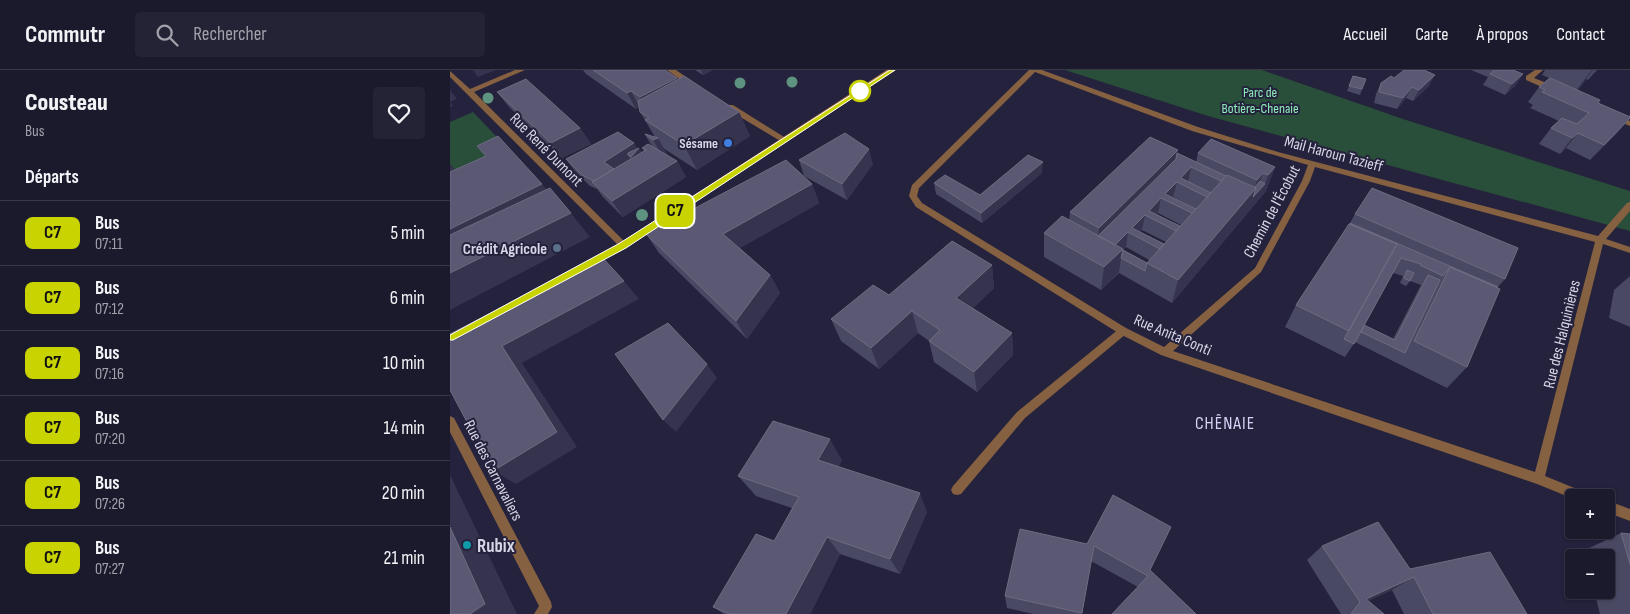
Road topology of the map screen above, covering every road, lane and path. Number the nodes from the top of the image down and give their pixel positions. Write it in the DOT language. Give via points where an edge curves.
graph roads {
  1 [pos="521,70"];
  2 [pos="671,70"];
  3 [pos="892,70"];
  4 [pos="1034,70"];
  5 [pos="1537,70"];
  6 [pos="450,73"];
  7 [pos="696,86"];
  8 [pos="468,92"];
  9 [pos="1562,92"];
  10 [pos="719,100"];
  11 [pos="1605,112"];
  12 [pos="1630,124"];
  13 [pos="785,140"];
  14 [pos="1313,163"];
  15 [pos="1630,205"];
  16 [pos="1600,240"];
  17 [pos="623,246"];
  18 [pos="1630,250"];
  19 [pos="580,268"];
  20 [pos="1123,331"];
  21 [pos="1164,352"];
  22 [pos="450,421"];
  23 [pos="1539,479"];
  24 [pos="957,490"];
  25 [pos="1565,490"];
  26 [pos="1615,509"];
  27 [pos="1630,515"];
  28 [pos="540,614"];
  1 -- 8 [label="street"];
  2 -- 7 [label="street"];
  3 -- 13 [label="street"];
  4 -- 14 [label="street, Mail Haroun Tazieff" via="1194,129"];
  4 -- 20 [label="street, Rue Anita Conti" via="915,187 913,196 919,205 935,216"];
  5 -- 9 [label="street" via="1530,78"];
  6 -- 8 [label="street, Rue René Dumont"];
  8 -- 17 [label="street, Rue René Dumont"];
  10 -- 13 [label="street"];
  11 -- 12 [label="street"];
  13 -- 17 [label="street"];
  14 -- 16 [label="street, Mail Haroun Tazieff"];
  14 -- 21 [label="street, Chemin de l'Écobut" via="1258,270"];
  15 -- 16 [label="street, Rue des Halquinières"];
  16 -- 18 [label="street, Mail Haroun Tazieff"];
  16 -- 23 [label="street, Rue des Halquinières"];
  17 -- 19 [label="street"];
  20 -- 21 [label="street, Rue Anita Conti"];
  20 -- 24 [label="street" via="1021,415"];
  21 -- 23 [label="street, Rue Anita Conti"];
  22 -- 28 [label="street, Rue des Carnavaliers" via="546,607"];
  23 -- 25 [label="street, Rue Anita Conti"];
  26 -- 27 [label="street"];
}
